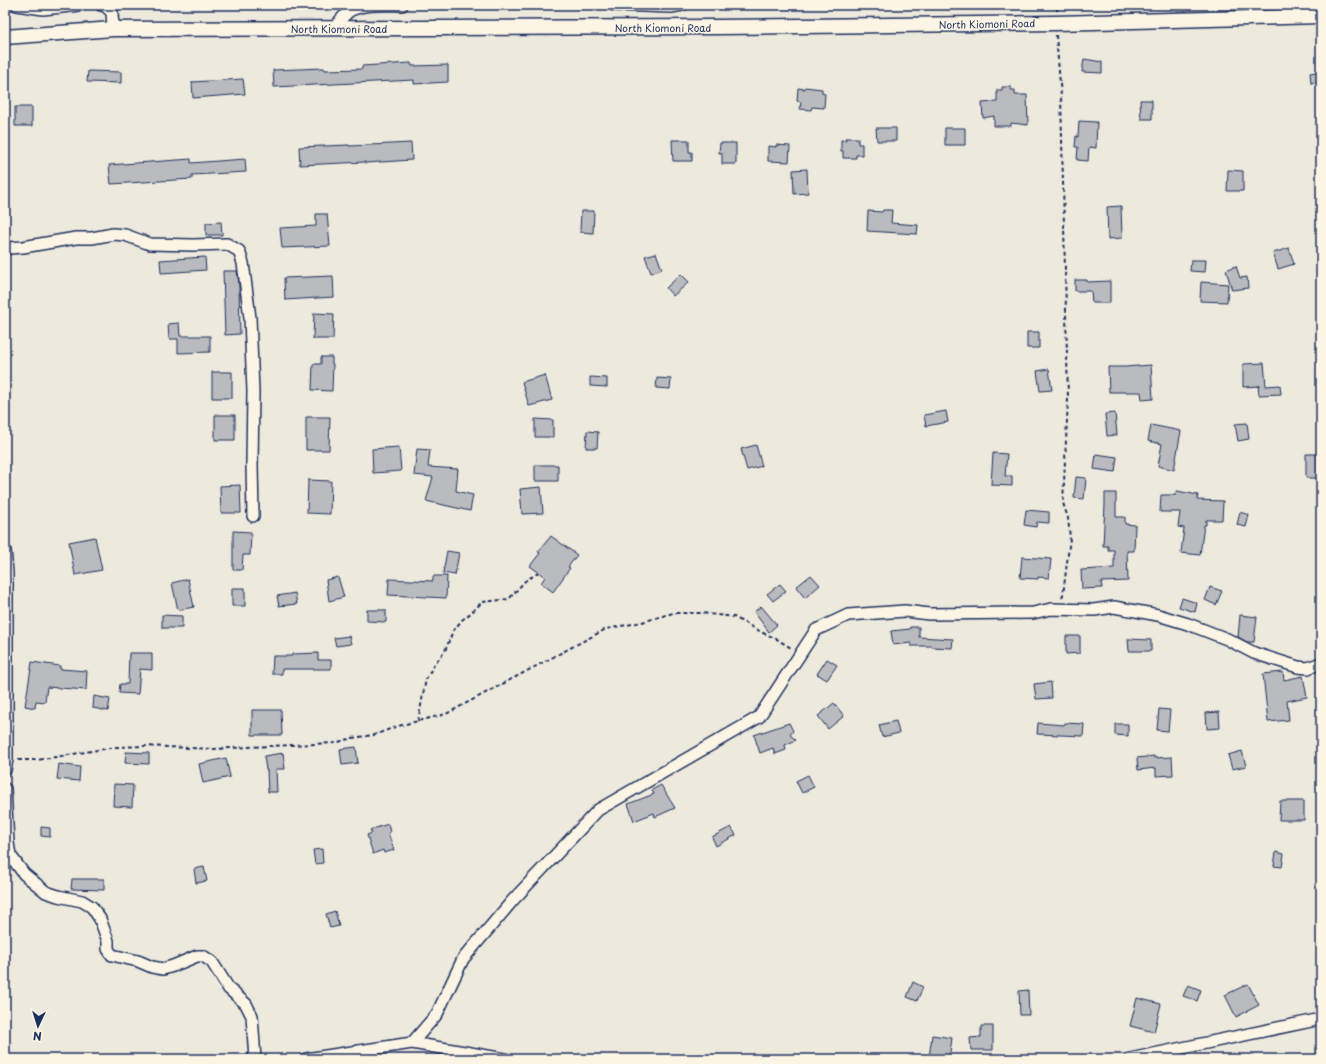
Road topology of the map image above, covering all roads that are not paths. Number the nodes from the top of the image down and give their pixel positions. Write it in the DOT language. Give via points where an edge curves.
graph roads {
  1 [pos="17,5"];
  2 [pos="80,5"];
  3 [pos="101,5"];
  4 [pos="402,5"];
  5 [pos="614,5"];
  6 [pos="682,5"];
  7 [pos="345,10"];
  8 [pos="1321,16"];
  9 [pos="113,29"];
  10 [pos="334,29"];
  11 [pos="5,36"];
  12 [pos="5,246"];
  13 [pos="253,516"];
  14 [pos="5,550"];
  15 [pos="1321,663"];
  16 [pos="6,765"];
  17 [pos="5,789"];
  18 [pos="6,805"];
  19 [pos="1321,1019"];
  20 [pos="412,1043"];
  21 [pos="255,1059"];
  22 [pos="306,1059"];
  23 [pos="505,1059"];
  24 [pos="1130,1059"];
  1 -- 2 [label="street" via="43,8"];
  3 -- 9 [label="street" via="112,12"];
  4 -- 7 [label="street" via="367,6"];
  5 -- 6 [label="street"];
  7 -- 10 [label="street"];
  8 -- 10 [label="main road, North Kiomoni Road" via="710,28"];
  9 -- 10 [label="main road, North Kiomoni Road"];
  9 -- 11 [label="main road, North Kiomoni Road"];
  12 -- 13 [label="street" via="23,247 112,234 125,235 150,244 227,244 239,251 243,263 250,333 253,391"];
  14 -- 16 [label="street"];
  15 -- 20 [label="street" via="1308,668 1298,667 1254,653 1188,624 1158,615 1114,608 1051,609 1033,613 929,614 905,611 848,615 816,630 758,717 598,810 513,900 463,960 437,1014"];
  17 -- 18 [label="street"];
  18 -- 21 [label="street" via="10,855 24,874 46,892 82,900 92,907 100,919 108,941 108,950 112,955 163,969 197,956 203,956 212,962 229,989 246,1004 252,1016"];
  19 -- 24 [label="street"];
  20 -- 22 [label="street"];
  20 -- 23 [label="street"];
}
